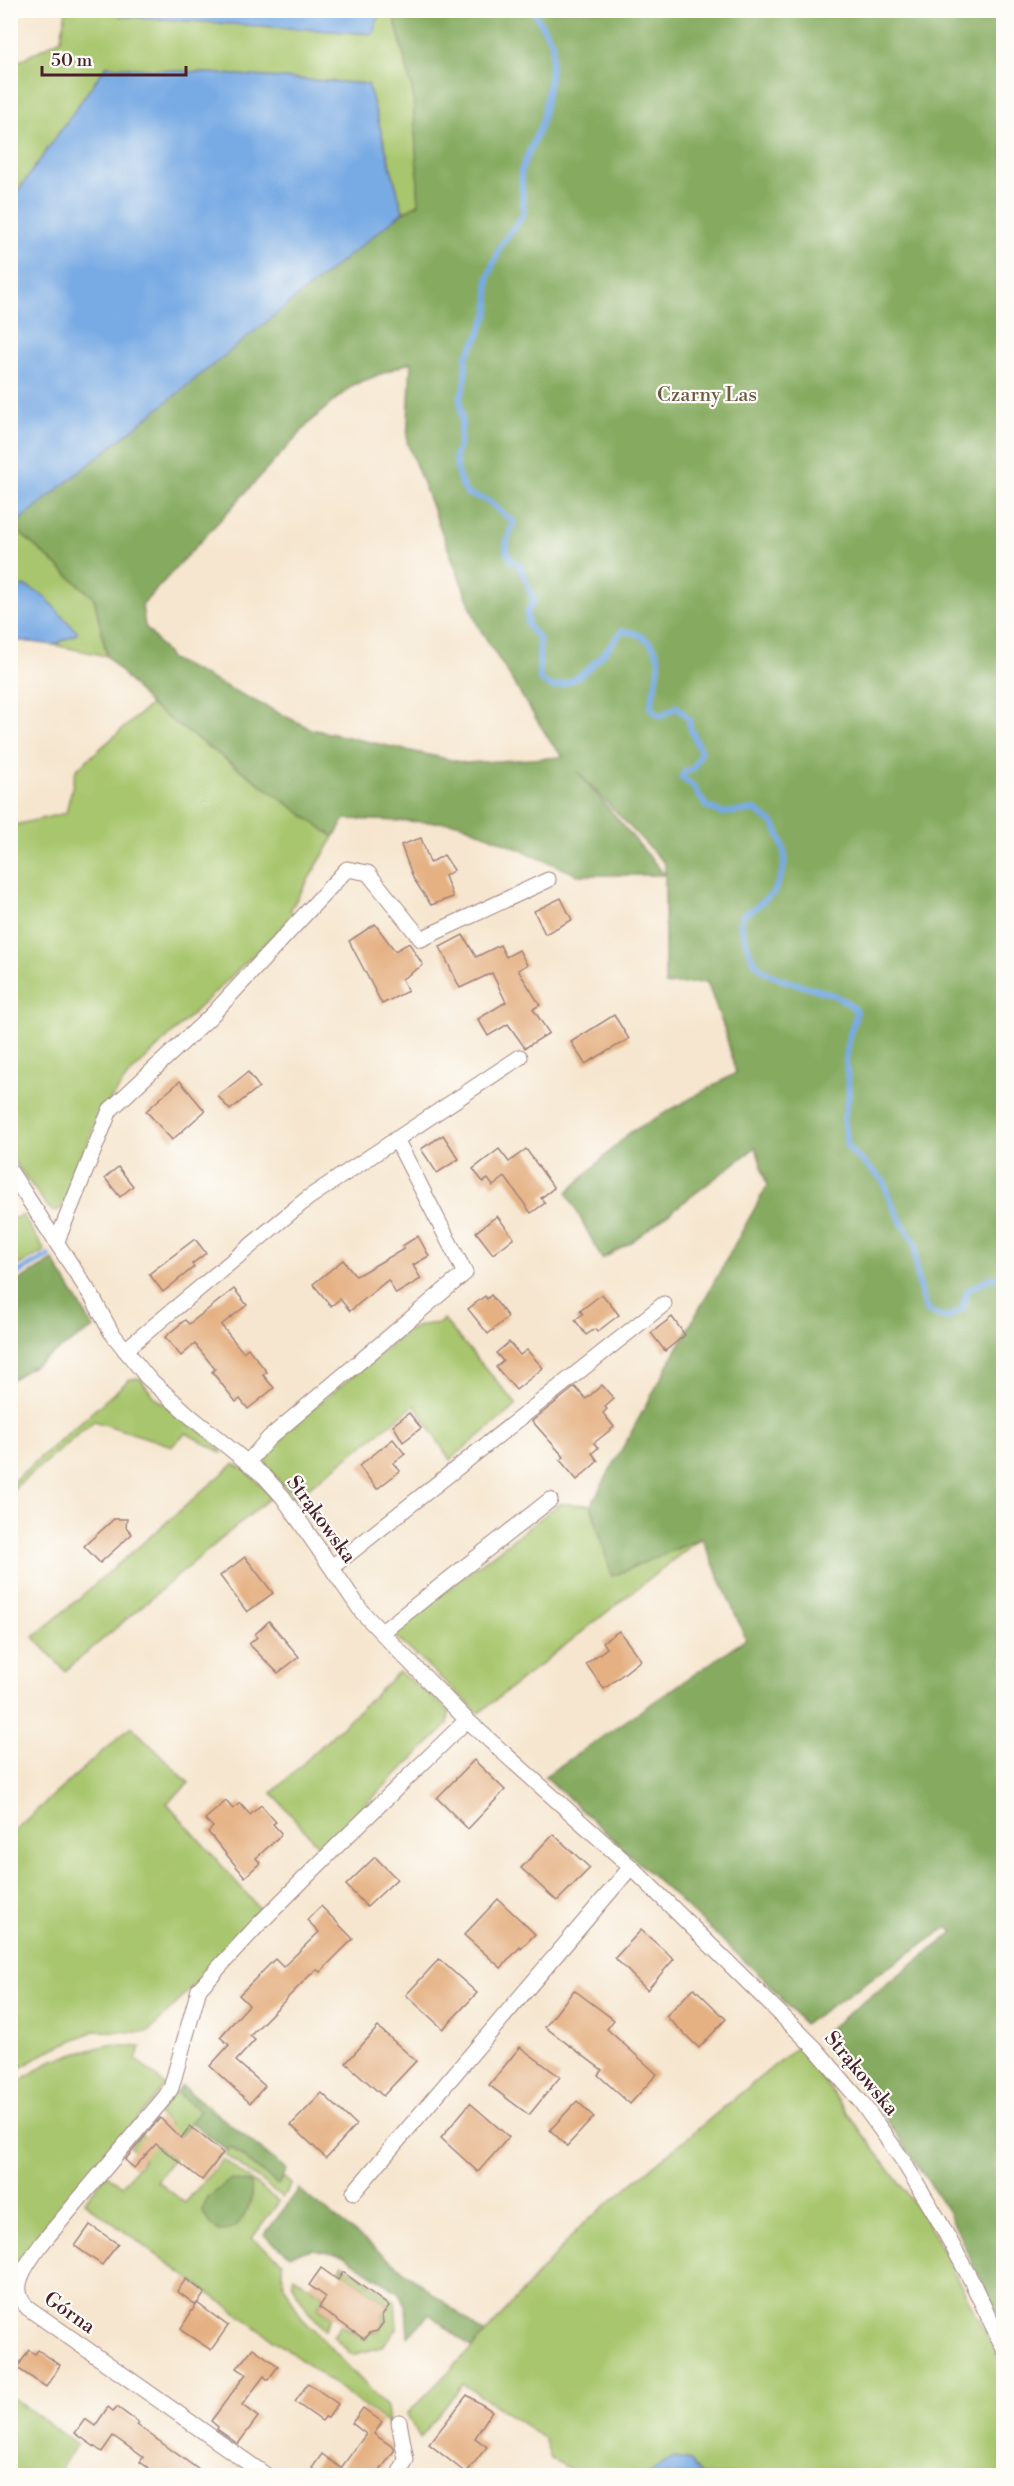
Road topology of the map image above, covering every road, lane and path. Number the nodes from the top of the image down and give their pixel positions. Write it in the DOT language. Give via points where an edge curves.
graph roads {
  1 [pos="548,880"];
  2 [pos="520,1057"];
  3 [pos="396,1139"];
  4 [pos="10,1171"];
  5 [pos="57,1241"];
  6 [pos="664,1304"];
  7 [pos="125,1350"];
  8 [pos="248,1462"];
  9 [pos="550,1500"];
  10 [pos="332,1567"];
  11 [pos="382,1632"];
  12 [pos="467,1720"];
  13 [pos="631,1867"];
  14 [pos="354,2192"];
  15 [pos="1004,2349"];
  16 [pos="399,2422"];
  17 [pos="267,2475"];
  18 [pos="398,2475"];
  1 -- 5 [label="street" via="421,939 368,873 347,869 210,1017 110,1110"];
  2 -- 3 [label="street"];
  3 -- 7 [label="street" via="308,1198"];
  3 -- 8 [label="street" via="465,1273 268,1438"];
  4 -- 5 [label="street, Strąkowska"];
  5 -- 7 [label="street, Strąkowska"];
  6 -- 10 [label="street"];
  7 -- 8 [label="street, Strąkowska" via="168,1397"];
  8 -- 10 [label="street, Strąkowska" via="283,1497"];
  9 -- 11 [label="street"];
  10 -- 11 [label="street, Strąkowska" via="362,1611"];
  11 -- 12 [label="street, Strąkowska"];
  12 -- 13 [label="street, Strąkowska"];
  12 -- 17 [label="street, Górna" via="257,1926 199,1989 166,2096 27,2264 19,2282 19,2295 28,2308"];
  13 -- 14 [label="street"];
  13 -- 15 [label="street, Strąkowska" via="815,2048 861,2102 902,2158 938,2218"];
  16 -- 18 [label="street" via="406,2460"];
}
